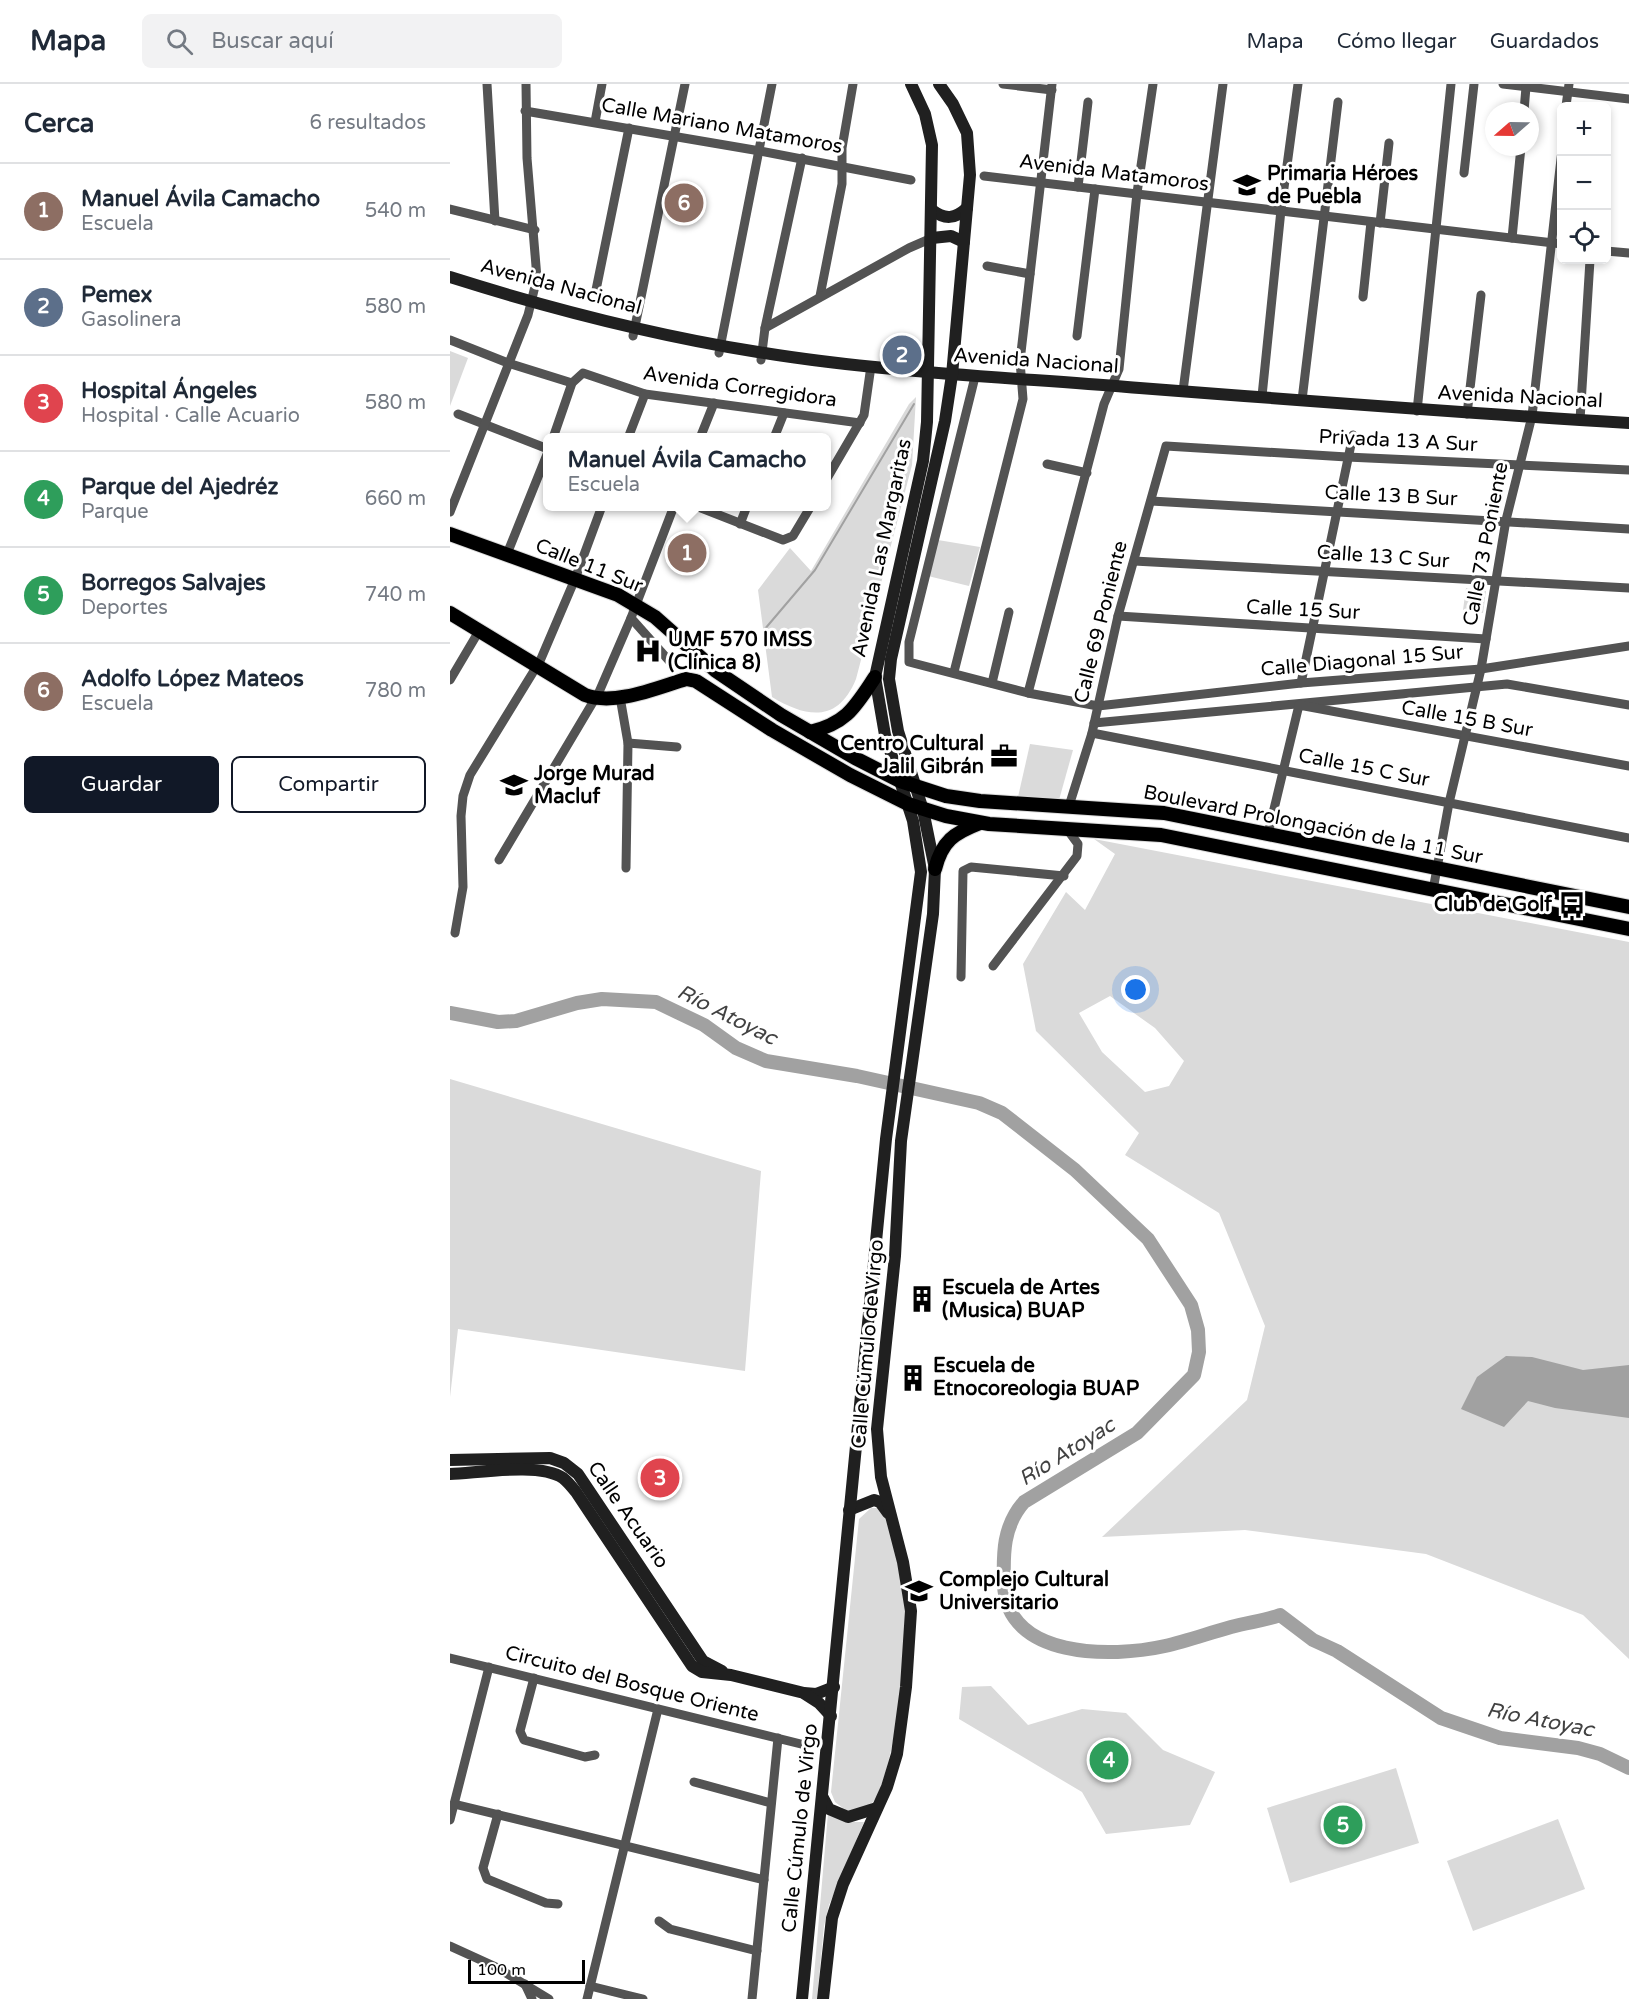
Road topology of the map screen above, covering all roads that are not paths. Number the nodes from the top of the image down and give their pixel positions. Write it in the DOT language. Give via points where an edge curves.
graph roads {
  1 [pos="487,84"];
  2 [pos="525,84"];
  3 [pos="602,84"];
  4 [pos="685,84"];
  5 [pos="772,84"];
  6 [pos="853,84"];
  7 [pos="911,84"];
  8 [pos="939,84"];
  9 [pos="1003,84"];
  10 [pos="1153,84"];
  11 [pos="1223,84"];
  12 [pos="1298,84"];
  13 [pos="1451,84"];
  14 [pos="1474,84"];
  15 [pos="1503,84"];
  16 [pos="1052,87"];
  17 [pos="1526,87"];
  18 [pos="1568,88"];
  19 [pos="1629,99"];
  20 [pos="1088,102"];
  21 [pos="1338,102"];
  22 [pos="1525,102"];
  23 [pos="525,111"];
  24 [pos="595,122"];
  25 [pos="629,128"];
  26 [pos="675,136"];
  27 [pos="1389,143"];
  28 [pos="760,151"];
  29 [pos="1520,156"];
  30 [pos="1561,156"];
  31 [pos="802,158"];
  32 [pos="842,166"];
  33 [pos="1464,173"];
  34 [pos="984,176"];
  35 [pos="911,180"];
  36 [pos="1041,183"];
  37 [pos="1078,187"];
  38 [pos="1095,189"];
  39 [pos="1137,193"];
  40 [pos="1206,202"];
  41 [pos="967,208"];
  42 [pos="450,210"];
  43 [pos="932,210"];
  44 [pos="1281,210"];
  45 [pos="1325,216"];
  46 [pos="495,221"];
  47 [pos="1376,222"];
  48 [pos="535,230"];
  49 [pos="1437,231"];
  50 [pos="932,238"];
  51 [pos="1512,238"];
  52 [pos="964,242"];
  53 [pos="1551,242"];
  54 [pos="1557,243"];
  55 [pos="1611,251"];
  56 [pos="1629,253"];
  57 [pos="1590,264"];
  58 [pos="987,266"];
  59 [pos="1030,274"];
  60 [pos="450,276"];
  61 [pos="450,284"];
  62 [pos="596,290"];
  63 [pos="1481,294"];
  64 [pos="820,296"];
  65 [pos="1363,297"];
  66 [pos="531,306"];
  67 [pos="765,328"];
  68 [pos="634,332"];
  69 [pos="1077,336"];
  70 [pos="450,340"];
  71 [pos="720,349"];
  72 [pos="761,356"];
  73 [pos="508,363"];
  74 [pos="871,370"];
  75 [pos="952,375"];
  76 [pos="929,376"];
  77 [pos="975,377"];
  78 [pos="1022,380"];
  79 [pos="572,383"];
  80 [pos="1112,386"];
  81 [pos="1183,391"];
  82 [pos="645,394"];
  83 [pos="1262,396"];
  84 [pos="1302,400"];
  85 [pos="714,403"];
  86 [pos="1417,411"];
  87 [pos="784,413"];
  88 [pos="458,414"];
  89 [pos="1467,414"];
  90 [pos="1532,416"];
  91 [pos="1580,420"];
  92 [pos="860,423"];
  93 [pos="1629,423"];
  94 [pos="484,426"];
  95 [pos="555,433"];
  96 [pos="630,433"];
  97 [pos="702,433"];
  98 [pos="776,433"];
  99 [pos="1353,435"];
  100 [pos="1166,446"];
  101 [pos="543,449"];
  102 [pos="1347,458"];
  103 [pos="543,464"];
  104 [pos="1047,464"];
  105 [pos="1519,464"];
  106 [pos="1629,470"];
  107 [pos="831,472"];
  108 [pos="1087,473"];
  109 [pos="1151,501"];
  110 [pos="600,511"];
  111 [pos="672,511"];
  112 [pos="706,511"];
  113 [pos="745,511"];
  114 [pos="808,511"];
  115 [pos="450,512"];
  116 [pos="1337,512"];
  117 [pos="1506,519"];
  118 [pos="740,524"];
  119 [pos="1629,528"];
  120 [pos="450,534"];
  121 [pos="507,554"];
  122 [pos="1134,561"];
  123 [pos="1325,572"];
  124 [pos="575,579"];
  125 [pos="1496,582"];
  126 [pos="1629,588"];
  127 [pos="634,612"];
  128 [pos="1009,612"];
  129 [pos="450,613"];
  130 [pos="1118,616"];
  131 [pos="1314,629"];
  132 [pos="479,631"];
  133 [pos="1486,639"];
  134 [pos="1629,646"];
  135 [pos="672,664"];
  136 [pos="537,666"];
  137 [pos="1480,669"];
  138 [pos="954,672"];
  139 [pos="875,677"];
  140 [pos="450,680"];
  141 [pos="992,683"];
  142 [pos="1300,683"];
  143 [pos="1476,686"];
  144 [pos="1029,693"];
  145 [pos="597,696"];
  146 [pos="620,697"];
  147 [pos="1299,705"];
  148 [pos="1629,705"];
  149 [pos="1098,706"];
  150 [pos="1094,723"];
  151 [pos="810,732"];
  152 [pos="1092,733"];
  153 [pos="1464,737"];
  154 [pos="628,743"];
  155 [pos="677,747"];
  156 [pos="855,758"];
  157 [pos="1629,766"];
  158 [pos="1282,770"];
  159 [pos="850,775"];
  160 [pos="900,781"];
  161 [pos="916,786"];
  162 [pos="1449,803"];
  163 [pos="908,804"];
  164 [pos="1070,806"];
  165 [pos="923,810"];
  166 [pos="980,823"];
  167 [pos="1067,829"];
  168 [pos="1268,834"];
  169 [pos="1629,838"];
  170 [pos="499,860"];
  171 [pos="626,868"];
  172 [pos="1436,868"];
  173 [pos="935,869"];
  174 [pos="1064,876"];
  175 [pos="1433,890"];
  176 [pos="1629,907"];
  177 [pos="1629,929"];
  178 [pos="455,933"];
  179 [pos="993,966"];
  180 [pos="961,977"];
  181 [pos="866,1355"];
  182 [pos="881,1389"];
  183 [pos="450,1460"];
  184 [pos="450,1474"];
  185 [pos="849,1510"];
  186 [pos="894,1525"];
  187 [pos="450,1658"];
  188 [pos="489,1667"];
  189 [pos="731,1675"];
  190 [pos="534,1678"];
  191 [pos="834,1687"];
  192 [pos="804,1693"];
  193 [pos="658,1709"];
  194 [pos="831,1716"];
  195 [pos="778,1738"];
  196 [pos="805,1745"];
  197 [pos="595,1755"];
  198 [pos="694,1782"];
  199 [pos="822,1796"];
  200 [pos="771,1803"];
  201 [pos="454,1804"];
  202 [pos="877,1808"];
  203 [pos="498,1814"];
  204 [pos="450,1820"];
  205 [pos="624,1845"];
  206 [pos="764,1880"];
  207 [pos="558,1904"];
  208 [pos="659,1921"];
  209 [pos="450,1946"];
  210 [pos="757,1951"];
  211 [pos="525,1984"];
  212 [pos="591,1986"];
  213 [pos="532,1999"];
  214 [pos="549,1999"];
  215 [pos="586,1999"];
  216 [pos="643,1999"];
  217 [pos="752,1999"];
  218 [pos="803,1999"];
  219 [pos="823,1999"];
  1 -- 46 [label="street"];
  2 -- 23 [label="street"];
  3 -- 24 [label="street"];
  4 -- 26 [label="street"];
  5 -- 28 [label="street"];
  6 -- 32 [label="street"];
  7 -- 43 [label="main road, Avenida Las Margaritas" via="929,129"];
  8 -- 41 [label="main road, Avenida Las Margaritas" via="954,104 967,133"];
  9 -- 16 [label="street"];
  10 -- 39 [label="street"];
  11 -- 40 [label="street"];
  12 -- 44 [label="street"];
  13 -- 49 [label="street"];
  14 -- 33 [label="street"];
  15 -- 17 [label="street"];
  16 -- 36 [label="street"];
  17 -- 18 [label="street"];
  17 -- 22 [label="street"];
  18 -- 19 [label="street"];
  20 -- 37 [label="street"];
  21 -- 45 [label="street"];
  23 -- 24 [label="street, Calle Mariano Matamoros"];
  23 -- 48 [label="street"];
  24 -- 25 [label="street, Calle Mariano Matamoros"];
  25 -- 26 [label="street, Calle Mariano Matamoros"];
  25 -- 62 [label="street"];
  26 -- 28 [label="street, Calle Mariano Matamoros"];
  26 -- 68 [label="street"];
  27 -- 47 [label="street"];
  28 -- 31 [label="street, Calle Mariano Matamoros"];
  28 -- 71 [label="street"];
  29 -- 51 [label="street"];
  30 -- 53 [label="street, Calle 73 Poniente"];
  31 -- 32 [label="street, Calle Mariano Matamoros"];
  31 -- 67 [label="street"];
  32 -- 35 [label="street, Calle Mariano Matamoros"];
  32 -- 64 [label="street" via="842,184"];
  34 -- 36 [label="street, Avenida Matamoros"];
  36 -- 37 [label="street, Avenida Matamoros"];
  36 -- 59 [label="street"];
  37 -- 38 [label="street, Avenida Matamoros"];
  38 -- 39 [label="street, Avenida Matamoros"];
  38 -- 69 [label="street"];
  39 -- 40 [label="street, Avenida Matamoros"];
  39 -- 80 [label="street" via="1119,369"];
  40 -- 44 [label="street, Avenida Matamoros"];
  40 -- 81 [label="street"];
  41 -- 43 [label="main road" via="951,217 942,217"];
  41 -- 52 [label="main road, Avenida Las Margaritas"];
  42 -- 46 [label="street"];
  43 -- 50 [label="main road, Avenida Las Margaritas"];
  44 -- 45 [label="street, Avenida Matamoros"];
  44 -- 83 [label="street"];
  45 -- 47 [label="street, Avenida Matamoros"];
  45 -- 84 [label="street"];
  46 -- 48 [label="street"];
  47 -- 49 [label="street, Avenida Matamoros"];
  47 -- 65 [label="street"];
  48 -- 66 [label="street" via="537,267"];
  49 -- 51 [label="street, Avenida Matamoros"];
  49 -- 86 [label="street"];
  50 -- 52 [label="main road" via="951,236"];
  50 -- 64 [label="street"];
  50 -- 76 [label="main road, Avenida Las Margaritas"];
  51 -- 53 [label="street, Avenida Matamoros"];
  52 -- 75 [label="main road, Avenida Las Margaritas"];
  53 -- 54 [label="street, Avenida Matamoros"];
  53 -- 90 [label="street, Calle 73 Poniente"];
  55 -- 56 [label="street"];
  57 -- 91 [label="street"];
  58 -- 59 [label="street"];
  59 -- 78 [label="street" via="1020,361"];
  60 -- 66 [label="main road, Avenida Nacional"];
  61 -- 66 [label="main road, Avenida Nacional"];
  63 -- 89 [label="street"];
  64 -- 67 [label="street"];
  66 -- 68 [label="main road, Avenida Nacional"];
  66 -- 73 [label="street"];
  67 -- 72 [label="street"];
  68 -- 71 [label="main road, Avenida Nacional"];
  70 -- 73 [label="street, Avenida Corregidora"];
  71 -- 72 [label="main road, Avenida Nacional"];
  72 -- 74 [label="main road, Avenida Nacional"];
  73 -- 79 [label="street, Avenida Corregidora"];
  73 -- 94 [label="street"];
  74 -- 76 [label="main road, Avenida Nacional"];
  74 -- 92 [label="street" via="867,406"];
  75 -- 76 [label="main road, Avenida Nacional"];
  75 -- 77 [label="main road, Avenida Nacional"];
  75 -- 161 [label="main road, Avenida Las Margaritas" via="938,461 889,679 898,731"];
  76 -- 139 [label="main road, Avenida Las Margaritas" via="923,461"];
  77 -- 78 [label="main road, Avenida Nacional"];
  77 -- 138 [label="street, Calle Diagonal 15 Sur" via="909,642 909,662"];
  78 -- 80 [label="main road, Avenida Nacional"];
  78 -- 138 [label="street" via="1023,399"];
  79 -- 82 [label="street, Avenida Corregidora" via="583,373"];
  79 -- 95 [label="street"];
  80 -- 81 [label="main road, Avenida Nacional"];
  80 -- 108 [label="street"];
  81 -- 83 [label="main road, Avenida Nacional"];
  82 -- 85 [label="street, Avenida Corregidora"];
  82 -- 96 [label="street"];
  83 -- 84 [label="main road, Avenida Nacional"];
  84 -- 86 [label="main road, Avenida Nacional"];
  85 -- 87 [label="street, Avenida Corregidora"];
  85 -- 97 [label="street"];
  86 -- 89 [label="main road, Avenida Nacional"];
  87 -- 92 [label="street, Avenida Corregidora"];
  87 -- 98 [label="street"];
  88 -- 94 [label="street"];
  89 -- 90 [label="main road, Avenida Nacional"];
  90 -- 91 [label="main road, Avenida Nacional"];
  90 -- 105 [label="street, Calle 73 Poniente"];
  91 -- 93 [label="main road, Avenida Nacional"];
  92 -- 107 [label="street"];
  94 -- 101 [label="street"];
  94 -- 115 [label="street"];
  99 -- 102 [label="street"];
  100 -- 102 [label="street, Privada 13 A Sur"];
  100 -- 109 [label="street, Calle 69 Poniente"];
  102 -- 105 [label="street, Privada 13 A Sur"];
  102 -- 116 [label="street"];
  103 -- 121 [label="street"];
  104 -- 108 [label="street"];
  105 -- 106 [label="street, Privada 13 A Sur"];
  105 -- 117 [label="street, Calle 73 Poniente"];
  108 -- 144 [label="street"];
  109 -- 116 [label="street, Calle 13 B Sur"];
  109 -- 122 [label="street, Calle 69 Poniente"];
  110 -- 124 [label="street"];
  111 -- 127 [label="street"];
  112 -- 118 [label="street"];
  113 -- 118 [label="street"];
  114 -- 118 [label="street" via="789,539"];
  116 -- 117 [label="street, Calle 13 B Sur"];
  116 -- 123 [label="street"];
  117 -- 119 [label="street, Calle 13 B Sur"];
  117 -- 125 [label="street, Calle 73 Poniente"];
  120 -- 121 [label="main road, Calle 11 Sur"];
  121 -- 124 [label="main road, Calle 11 Sur"];
  122 -- 123 [label="street, Calle 13 C Sur"];
  122 -- 130 [label="street, Calle 69 Poniente"];
  123 -- 125 [label="street, Calle 13 C Sur"];
  123 -- 131 [label="street"];
  124 -- 127 [label="main road, Calle 11 Sur" via="618,595"];
  124 -- 136 [label="street"];
  125 -- 126 [label="street, Calle 13 C Sur"];
  125 -- 133 [label="street, Calle 73 Poniente"];
  127 -- 135 [label="street"];
  127 -- 145 [label="street"];
  127 -- 151 [label="main road, Calle 11 Sur" via="655,617 716,671"];
  128 -- 141 [label="street"];
  129 -- 132 [label="main road"];
  130 -- 131 [label="street, Calle 15 Sur"];
  130 -- 149 [label="street, Calle 69 Poniente"];
  131 -- 133 [label="street, Calle 15 Sur"];
  131 -- 142 [label="street"];
  132 -- 136 [label="main road"];
  132 -- 140 [label="street"];
  133 -- 137 [label="street, Calle 73 Poniente"];
  134 -- 137 [label="street, Calle Diagonal 15 Sur"];
  136 -- 145 [label="main road"];
  136 -- 178 [label="street" via="470,775 463,796 463,887"];
  137 -- 142 [label="street, Calle Diagonal 15 Sur"];
  137 -- 143 [label="street, Calle 73 Poniente"];
  138 -- 141 [label="street, Calle Diagonal 15 Sur"];
  139 -- 151 [label="main road" via="845,718 831,727"];
  139 -- 160 [label="main road, Avenida Las Margaritas" via="885,735"];
  141 -- 144 [label="street, Calle Diagonal 15 Sur"];
  142 -- 149 [label="street, Calle Diagonal 15 Sur"];
  143 -- 147 [label="street, Calle Diagonal 15 Sur"];
  143 -- 148 [label="street, Calle Diagonal 15 Sur" via="1513,684"];
  143 -- 153 [label="street, Calle 73 Poniente"];
  144 -- 149 [label="street, Calle Diagonal 15 Sur"];
  145 -- 146 [label="main road"];
  145 -- 170 [label="street"];
  146 -- 154 [label="street"];
  146 -- 159 [label="main road" via="686,679 696,681"];
  147 -- 150 [label="street, Calle Diagonal 15 Sur"];
  147 -- 153 [label="street, Calle 15 B Sur"];
  147 -- 158 [label="street"];
  149 -- 150 [label="street, Calle 69 Poniente"];
  150 -- 152 [label="street, Calle 69 Poniente"];
  151 -- 156 [label="main road, Calle 11 Sur"];
  152 -- 158 [label="street, Calle 15 C Sur"];
  152 -- 164 [label="street, Calle 69 Poniente"];
  153 -- 157 [label="street, Calle 15 B Sur"];
  153 -- 162 [label="street, Calle 73 Poniente"];
  154 -- 155 [label="street"];
  154 -- 171 [label="street"];
  156 -- 159 [label="main road"];
  156 -- 160 [label="main road, Calle 11 Sur"];
  158 -- 162 [label="street, Calle 15 C Sur"];
  158 -- 168 [label="street"];
  159 -- 163 [label="main road"];
  160 -- 161 [label="main road, Calle 11 Sur"];
  160 -- 163 [label="main road, Avenida Las Margaritas"];
  161 -- 164 [label="main road, Boulevard Prolongación de la 11 Sur" via="980,801"];
  161 -- 165 [label="main road, Calle Cúmulo de Virgo"];
  162 -- 169 [label="street, Calle 15 C Sur"];
  162 -- 172 [label="street, Calle 73 Poniente"];
  163 -- 165 [label="main road"];
  163 -- 181 [label="main road, Calle Cúmulo de Virgo" via="921,872 886,1139"];
  164 -- 168 [label="main road, Boulevard Prolongación de la 11 Sur" via="1164,813"];
  165 -- 166 [label="main road, Boulevard Prolongación de la 11 Sur"];
  165 -- 173 [label="main road, Calle Cúmulo de Virgo"];
  166 -- 167 [label="main road, Boulevard Prolongación de la 11 Sur"];
  166 -- 173 [label="main road" via="950,837"];
  167 -- 174 [label="street" via="1078,844 1078,851"];
  167 -- 175 [label="main road, Boulevard Prolongación de la 11 Sur" via="1161,835"];
  168 -- 172 [label="main road, Boulevard Prolongación de la 11 Sur"];
  172 -- 175 [label="street, Calle 73 Poniente"];
  172 -- 176 [label="main road, Boulevard Prolongación de la 11 Sur"];
  173 -- 182 [label="main road, Calle Cúmulo de Virgo" via="933,914 901,1141 896,1256"];
  174 -- 179 [label="street"];
  174 -- 180 [label="street" via="971,867 963,872"];
  175 -- 177 [label="main road, Boulevard Prolongación de la 11 Sur"];
  181 -- 182 [label="main road" via="878,1359"];
  181 -- 185 [label="main road, Calle Cúmulo de Virgo"];
  182 -- 186 [label="main road, Calle Cúmulo de Virgo" via="877,1457"];
  183 -- 189 [label="main road, Calle Acuario" via="549,1458 578,1473 703,1661"];
  184 -- 189 [label="main road, Calle Acuario" via="530,1470 562,1478 576,1492 688,1662 702,1672"];
  185 -- 186 [label="main road" via="874,1500 886,1509"];
  185 -- 191 [label="main road, Calle Cúmulo de Virgo"];
  186 -- 202 [label="main road, Calle Cúmulo de Virgo" via="911,1611 897,1754"];
  187 -- 188 [label="street, Circuito del Bosque Oriente"];
  188 -- 190 [label="street, Circuito del Bosque Oriente"];
  188 -- 201 [label="street"];
  189 -- 192 [label="main road, Calle Acuario"];
  190 -- 193 [label="street, Circuito del Bosque Oriente"];
  190 -- 197 [label="street" via="520,1731 524,1740 585,1757"];
  191 -- 192 [label="main road, Calle Acuario" via="816,1694"];
  191 -- 194 [label="main road, Calle Cúmulo de Virgo"];
  192 -- 194 [label="main road, Calle Acuario"];
  193 -- 195 [label="street, Circuito del Bosque Oriente"];
  193 -- 205 [label="street"];
  194 -- 199 [label="main road, Calle Cúmulo de Virgo"];
  195 -- 196 [label="street, Circuito del Bosque Oriente"];
  195 -- 200 [label="street"];
  198 -- 200 [label="street"];
  199 -- 202 [label="main road" via="829,1809 848,1818"];
  199 -- 218 [label="main road, Calle Cúmulo de Virgo"];
  200 -- 206 [label="street"];
  201 -- 203 [label="street"];
  201 -- 204 [label="street"];
  202 -- 219 [label="main road, Calle Cúmulo de Virgo" via="832,1918"];
  203 -- 205 [label="street"];
  203 -- 207 [label="street" via="483,1868 487,1879 546,1903"];
  205 -- 206 [label="street"];
  205 -- 212 [label="street"];
  206 -- 210 [label="street"];
  208 -- 210 [label="street" via="670,1929"];
  209 -- 211 [label="street"];
  210 -- 217 [label="street"];
  211 -- 213 [label="street"];
  211 -- 214 [label="street"];
  212 -- 215 [label="street"];
  212 -- 216 [label="street"];
}
